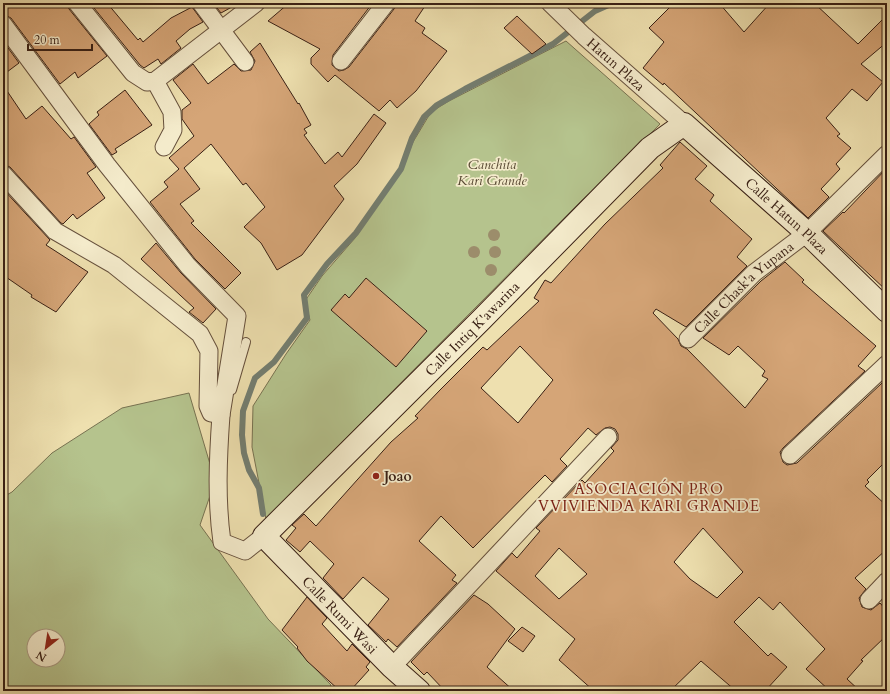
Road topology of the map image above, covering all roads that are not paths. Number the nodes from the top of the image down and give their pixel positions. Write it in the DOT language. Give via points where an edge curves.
graph roads {
  1 [pos="77,3"];
  2 [pos="201,3"];
  3 [pos="256,3"];
  4 [pos="386,3"];
  5 [pos="550,3"];
  6 [pos="3,24"];
  7 [pos="220,29"];
  8 [pos="341,61"];
  9 [pos="245,62"];
  10 [pos="151,82"];
  11 [pos="684,124"];
  12 [pos="164,147"];
  13 [pos="887,154"];
  14 [pos="3,174"];
  15 [pos="807,233"];
  16 [pos="887,310"];
  17 [pos="688,339"];
  18 [pos="246,342"];
  19 [pos="887,364"];
  20 [pos="221,415"];
  21 [pos="608,437"];
  22 [pos="790,455"];
  23 [pos="264,536"];
  24 [pos="887,581"];
  25 [pos="869,600"];
  26 [pos="392,668"];
  27 [pos="419,691"];
  1 -- 10 [label="street" via="132,73"];
  2 -- 7 [label="street"];
  3 -- 7 [label="street"];
  4 -- 8 [label="street"];
  5 -- 11 [label="street, Hatun Plaza"];
  6 -- 20 [label="street" via="107,165 188,266 237,316"];
  7 -- 9 [label="street"];
  7 -- 10 [label="street"];
  10 -- 12 [label="street" via="172,112 173,130"];
  11 -- 15 [label="street, Calle Hatun Plaza"];
  11 -- 23 [label="street, Calle Intiq K'awarina" via="650,148"];
  13 -- 15 [label="street, Calle Chask'a Yupana"];
  14 -- 20 [label="street" via="55,231 114,266 200,334 209,351 208,406 211,413"];
  15 -- 16 [label="street, Calle Hatun Plaza"];
  15 -- 17 [label="street, Calle Chask'a Yupana" via="754,273"];
  18 -- 20 [label="lane" via="233,387"];
  19 -- 22 [label="street"];
  20 -- 23 [label="street" via="218,453 219,524 222,542 245,551"];
  21 -- 26 [label="street"];
  23 -- 26 [label="street, Calle Rumi Wasi"];
  24 -- 25 [label="street"];
  26 -- 27 [label="street, Calle Rumi Wasi"];
}
